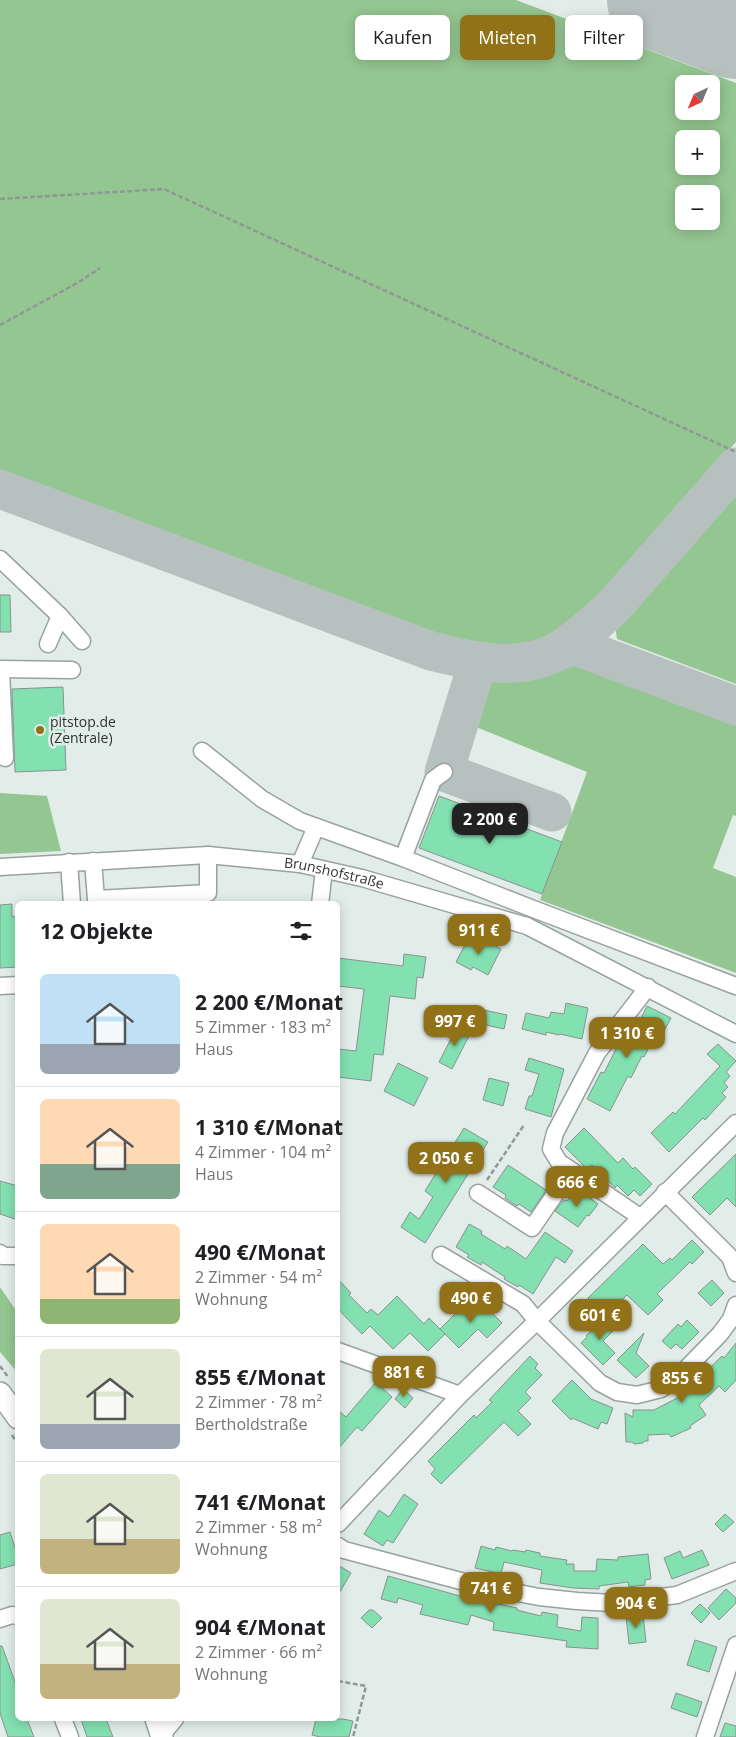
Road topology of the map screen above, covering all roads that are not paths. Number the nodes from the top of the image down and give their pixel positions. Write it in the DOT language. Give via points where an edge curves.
graph roads {
  1 [pos="0,559"];
  2 [pos="60,616"];
  3 [pos="82,641"];
  4 [pos="48,644"];
  5 [pos="0,670"];
  6 [pos="72,670"];
  7 [pos="202,751"];
  8 [pos="5,758"];
  9 [pos="444,772"];
  10 [pos="316,827"];
  11 [pos="208,855"];
  12 [pos="403,858"];
  13 [pos="93,861"];
  14 [pos="69,862"];
  15 [pos="300,864"];
  16 [pos="0,867"];
  17 [pos="324,870"];
  18 [pos="207,899"];
  19 [pos="72,901"];
  20 [pos="320,901"];
  21 [pos="15,985"];
  22 [pos="0,986"];
  23 [pos="736,986"];
  24 [pos="648,987"];
  25 [pos="736,1034"];
  26 [pos="736,1123"];
  27 [pos="571,1171"];
  28 [pos="666,1192"];
  29 [pos="478,1193"];
  30 [pos="640,1218"];
  31 [pos="441,1254"];
  32 [pos="736,1273"];
  33 [pos="736,1305"];
  34 [pos="537,1321"];
  35 [pos="340,1352"];
  36 [pos="0,1393"];
  37 [pos="460,1395"];
  38 [pos="15,1414"];
  39 [pos="340,1522"];
  40 [pos="340,1547"];
  41 [pos="736,1570"];
  42 [pos="15,1616"];
  43 [pos="0,1619"];
  44 [pos="736,1645"];
  45 [pos="64,1721"];
  46 [pos="174,1721"];
  47 [pos="160,1732"];
  48 [pos="70,1737"];
  49 [pos="706,1737"];
  1 -- 2 [label="street"];
  2 -- 3 [label="street"];
  2 -- 4 [label="street"];
  5 -- 6 [label="street"];
  5 -- 8 [label="street"];
  7 -- 10 [label="street" via="262,798"];
  9 -- 12 [label="street" via="433,780"];
  10 -- 12 [label="street"];
  10 -- 15 [label="street"];
  11 -- 13 [label="street, Brunshofstraße"];
  11 -- 15 [label="street, Brunshofstraße"];
  11 -- 18 [label="street"];
  12 -- 23 [label="street"];
  13 -- 14 [label="street, Brunshofstraße"];
  13 -- 18 [label="street" via="96,899"];
  14 -- 16 [label="street, Brunshofstraße"];
  14 -- 19 [label="street"];
  15 -- 17 [label="street, Brunshofstraße"];
  17 -- 20 [label="street"];
  17 -- 24 [label="street, Brunshofstraße" via="371,880 527,926"];
  21 -- 22 [label="street"];
  24 -- 25 [label="street, Brunshofstraße"];
  24 -- 27 [label="street" via="597,1053 555,1133 551,1149 559,1162"];
  26 -- 28 [label="street"];
  27 -- 29 [label="street" via="532,1228"];
  27 -- 30 [label="street"];
  28 -- 30 [label="street"];
  28 -- 32 [label="street" via="730,1257"];
  30 -- 34 [label="street"];
  31 -- 34 [label="street" via="523,1304"];
  33 -- 34 [label="street" via="720,1334 678,1377 661,1389 637,1394 617,1392 600,1383"];
  34 -- 37 [label="street"];
  35 -- 37 [label="street"];
  36 -- 38 [label="main road"];
  37 -- 39 [label="street"];
  40 -- 41 [label="street" via="472,1584 577,1601 612,1603 677,1594"];
  42 -- 43 [label="street"];
  44 -- 49 [label="street"];
  45 -- 48 [label="street"];
  46 -- 47 [label="street"];
}
